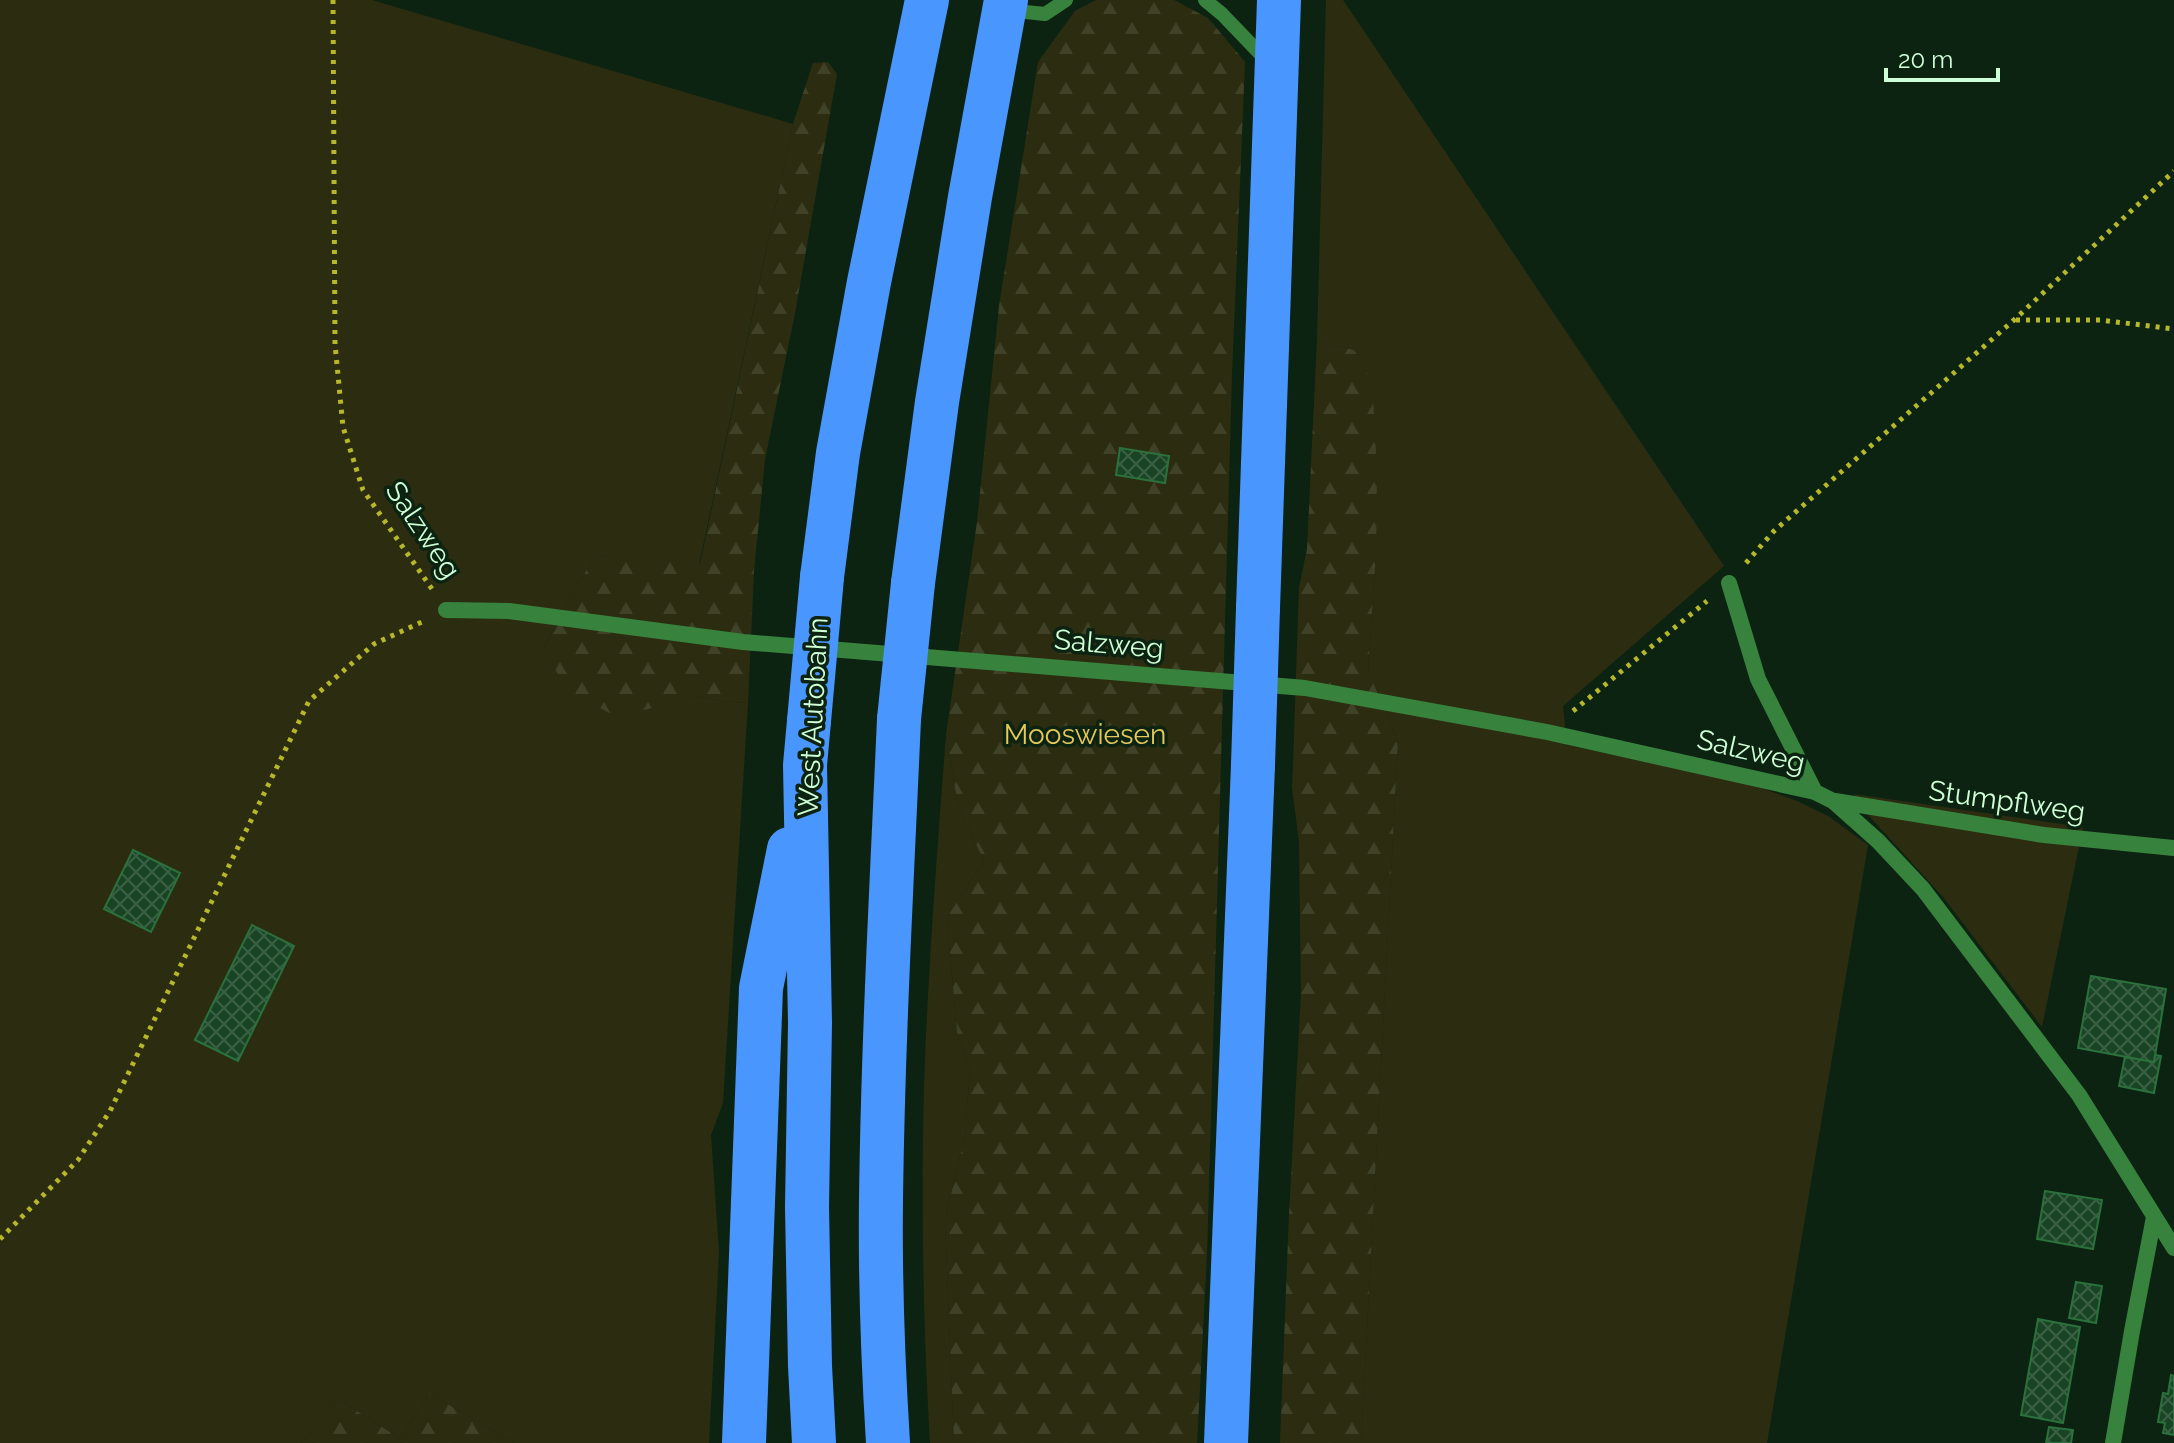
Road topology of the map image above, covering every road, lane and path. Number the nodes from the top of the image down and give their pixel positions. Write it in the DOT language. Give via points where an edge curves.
graph roads {
  1 [pos="333,0"];
  2 [pos="927,0"];
  3 [pos="1066,0"];
  4 [pos="1205,0"];
  5 [pos="1279,0"];
  6 [pos="1006,5"];
  7 [pos="1276,70"];
  8 [pos="2174,171"];
  9 [pos="2014,320"];
  10 [pos="2174,329"];
  11 [pos="1729,583"];
  12 [pos="446,610"];
  13 [pos="1547,732"];
  14 [pos="805,765"];
  15 [pos="1815,792"];
  16 [pos="1833,801"];
  17 [pos="2174,848"];
  18 [pos="2154,1217"];
  19 [pos="0,1239"];
  20 [pos="2174,1248"];
  21 [pos="744,1443"];
  22 [pos="814,1443"];
  23 [pos="888,1443"];
  24 [pos="1226,1443"];
  25 [pos="2113,1443"];
  1 -- 12 [label="path, Salzweg" via="335,344 343,427 363,490"];
  2 -- 14 [label="highway, West Autobahn, bridge" via="838,453"];
  3 -- 6 [label="lane" via="1045,14"];
  4 -- 7 [label="lane"];
  5 -- 7 [label="highway"];
  6 -- 23 [label="highway, bridge" via="937,402 899,719 881,1202"];
  7 -- 24 [label="highway, bridge"];
  8 -- 9 [label="path"];
  9 -- 10 [label="path" via="2100,320"];
  9 -- 11 [label="path" via="1774,531"];
  11 -- 13 [label="path"];
  11 -- 15 [label="street" via="1758,679"];
  12 -- 13 [label="street, Salzweg" via="509,611 743,642 1305,688"];
  12 -- 19 [label="path" via="374,644 309,701 110,1111 78,1160"];
  13 -- 15 [label="street, Salzweg"];
  14 -- 21 [label="highway" via="761,988"];
  14 -- 22 [label="highway, West Autobahn"];
  15 -- 16 [label="street, Salzweg"];
  16 -- 17 [label="street, Stumpflweg" via="2044,835"];
  16 -- 18 [label="street, Salzweg" via="1923,889 2079,1095"];
  18 -- 20 [label="street, Salzweg"];
  18 -- 25 [label="street"];
}
